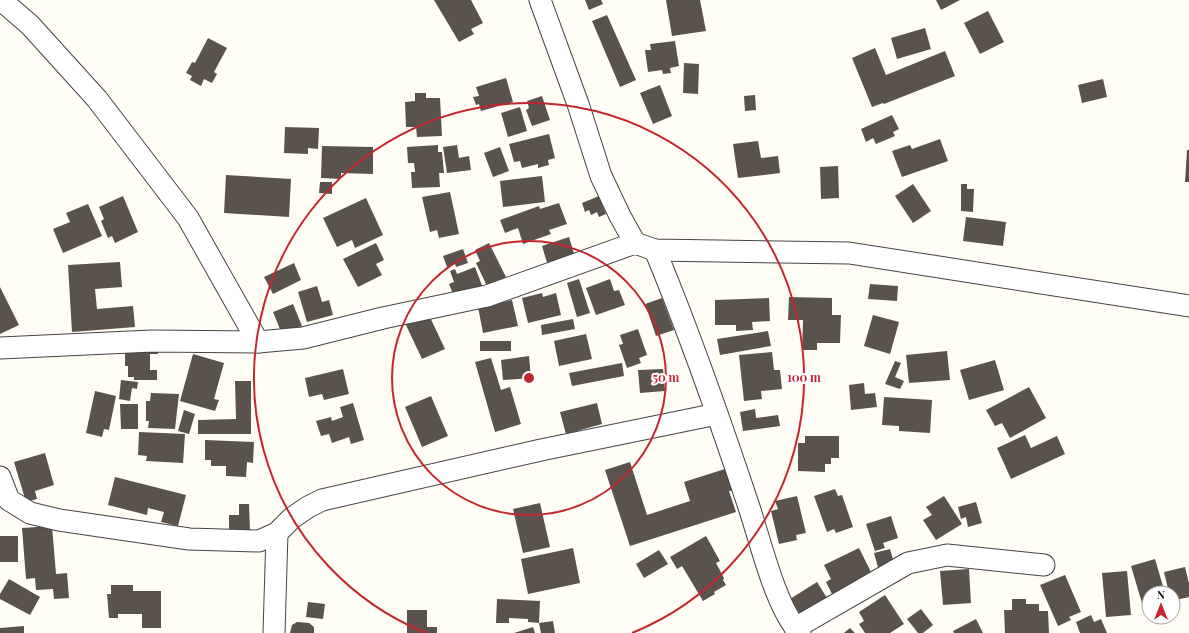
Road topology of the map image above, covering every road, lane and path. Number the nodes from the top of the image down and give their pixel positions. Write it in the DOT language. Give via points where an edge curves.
graph roads {
  1 [pos="1,0"];
  2 [pos="540,0"];
  3 [pos="635,243"];
  4 [pos="655,250"];
  5 [pos="1189,306"];
  6 [pos="258,342"];
  7 [pos="0,348"];
  8 [pos="717,414"];
  9 [pos="0,477"];
  10 [pos="277,533"];
  11 [pos="1044,565"];
  12 [pos="798,631"];
  13 [pos="274,633"];
  1 -- 6 [label="street" via="30,25 97,99 183,212"];
  2 -- 3 [label="street" via="601,176"];
  3 -- 4 [label="street"];
  3 -- 6 [label="street" via="487,296 303,338"];
  4 -- 5 [label="street" via="849,253"];
  4 -- 8 [label="street" via="680,309"];
  6 -- 7 [label="street" via="152,341"];
  8 -- 10 [label="street" via="335,496 308,507"];
  8 -- 12 [label="street" via="777,593"];
  9 -- 10 [label="street" via="9,500 30,513 59,520 189,539 259,541"];
  10 -- 13 [label="street"];
  11 -- 12 [label="street" via="947,555 908,563"];
}
